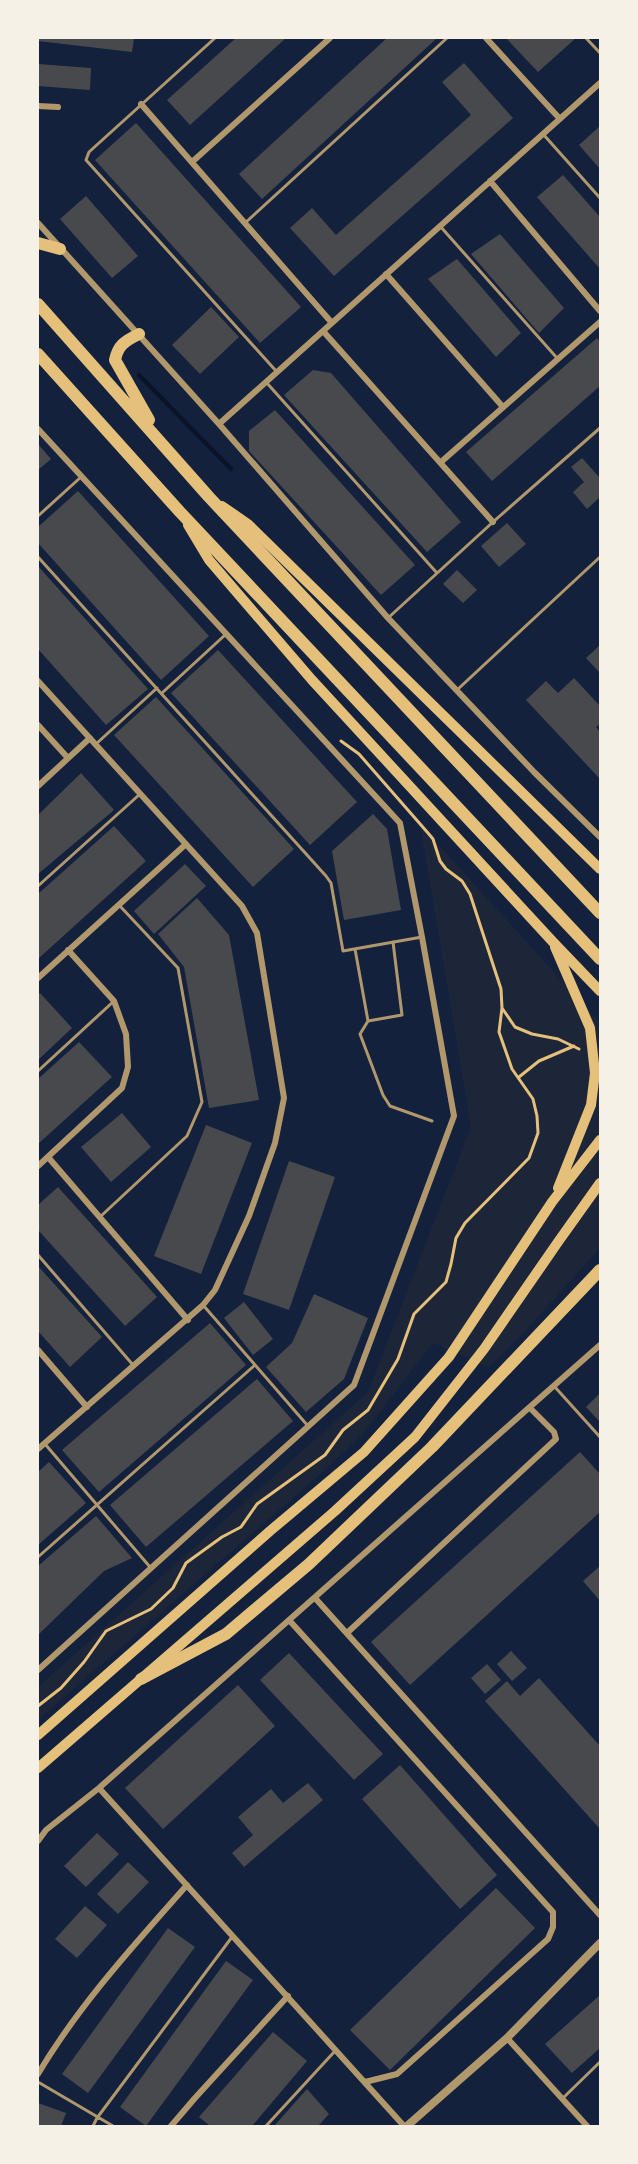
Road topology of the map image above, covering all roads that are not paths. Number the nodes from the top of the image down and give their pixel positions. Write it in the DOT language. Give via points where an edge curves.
graph roads {
  1 [pos="215,38"];
  2 [pos="330,38"];
  3 [pos="447,38"];
  4 [pos="486,38"];
  5 [pos="586,38"];
  6 [pos="600,53"];
  7 [pos="600,83"];
  8 [pos="141,104"];
  9 [pos="38,106"];
  10 [pos="58,107"];
  11 [pos="560,119"];
  12 [pos="543,134"];
  13 [pos="192,162"];
  14 [pos="490,181"];
  15 [pos="600,198"];
  16 [pos="38,223"];
  17 [pos="245,223"];
  18 [pos="440,226"];
  19 [pos="38,243"];
  20 [pos="60,249"];
  21 [pos="387,274"];
  22 [pos="38,304"];
  23 [pos="600,311"];
  24 [pos="600,322"];
  25 [pos="332,323"];
  26 [pos="323,331"];
  27 [pos="139,334"];
  28 [pos="38,354"];
  29 [pos="558,359"];
  30 [pos="277,372"];
  31 [pos="266,382"];
  32 [pos="503,407"];
  33 [pos="219,424"];
  34 [pos="600,428"];
  35 [pos="38,429"];
  36 [pos="160,441"];
  37 [pos="441,462"];
  38 [pos="81,477"];
  39 [pos="209,497"];
  40 [pos="180,512"];
  41 [pos="38,516"];
  42 [pos="493,522"];
  43 [pos="38,556"];
  44 [pos="600,556"];
  45 [pos="437,573"];
  46 [pos="388,618"];
  47 [pos="226,633"];
  48 [pos="38,681"];
  49 [pos="157,688"];
  50 [pos="457,691"];
  51 [pos="162,693"];
  52 [pos="38,725"];
  53 [pos="90,738"];
  54 [pos="95,744"];
  55 [pos="68,758"];
  56 [pos="38,786"];
  57 [pos="140,794"];
  58 [pos="600,837"];
  59 [pos="186,844"];
  60 [pos="600,869"];
  61 [pos="38,886"];
  62 [pos="119,905"];
  63 [pos="600,913"];
  64 [pos="422,937"];
  65 [pos="393,942"];
  66 [pos="553,942"];
  67 [pos="355,949"];
  68 [pos="69,950"];
  69 [pos="600,959"];
  70 [pos="38,978"];
  71 [pos="600,991"];
  72 [pos="114,1001"];
  73 [pos="368,1021"];
  74 [pos="38,1071"];
  75 [pos="432,1121"];
  76 [pos="600,1140"];
  77 [pos="48,1157"];
  78 [pos="38,1166"];
  79 [pos="600,1184"];
  80 [pos="552,1202"];
  81 [pos="99,1217"];
  82 [pos="38,1255"];
  83 [pos="600,1270"];
  84 [pos="203,1305"];
  85 [pos="188,1320"];
  86 [pos="600,1345"];
  87 [pos="38,1350"];
  88 [pos="255,1365"];
  89 [pos="135,1366"];
  90 [pos="554,1386"];
  91 [pos="87,1407"];
  92 [pos="530,1408"];
  93 [pos="308,1426"];
  94 [pos="600,1437"];
  95 [pos="44,1443"];
  96 [pos="38,1449"];
  97 [pos="98,1506"];
  98 [pos="38,1557"];
  99 [pos="151,1568"];
  100 [pos="315,1598"];
  101 [pos="290,1620"];
  102 [pos="347,1633"];
  103 [pos="38,1670"];
  104 [pos="141,1679"];
  105 [pos="38,1735"];
  106 [pos="38,1768"];
  107 [pos="99,1788"];
  108 [pos="38,1841"];
  109 [pos="188,1885"];
  110 [pos="600,1915"];
  111 [pos="233,1936"];
  112 [pos="600,1943"];
  113 [pos="288,1996"];
  114 [pos="507,2038"];
  115 [pos="336,2050"];
  116 [pos="600,2062"];
  117 [pos="38,2074"];
  118 [pos="38,2082"];
  119 [pos="365,2082"];
  120 [pos="562,2099"];
  121 [pos="98,2118"];
  122 [pos="93,2127"];
  123 [pos="113,2127"];
  124 [pos="171,2127"];
  125 [pos="266,2127"];
  126 [pos="406,2127"];
  127 [pos="586,2127"];
  1 -- 8 [label="lane"];
  2 -- 13 [label="street"];
  3 -- 17 [label="lane"];
  4 -- 11 [label="street"];
  5 -- 6 [label="lane"];
  7 -- 11 [label="street"];
  8 -- 13 [label="street"];
  8 -- 30 [label="lane" via="89,152 86,160"];
  9 -- 10 [label="street"];
  11 -- 12 [label="street"];
  12 -- 14 [label="street"];
  12 -- 15 [label="lane"];
  13 -- 17 [label="street"];
  14 -- 18 [label="street"];
  14 -- 23 [label="street"];
  16 -- 20 [label="street"];
  17 -- 25 [label="street"];
  18 -- 21 [label="street"];
  18 -- 29 [label="lane"];
  19 -- 20 [label="highway"];
  20 -- 27 [label="street"];
  21 -- 25 [label="street"];
  21 -- 32 [label="street"];
  22 -- 36 [label="highway"];
  24 -- 29 [label="street"];
  25 -- 26 [label="street"];
  26 -- 30 [label="street"];
  26 -- 37 [label="street"];
  27 -- 33 [label="street"];
  27 -- 36 [label="highway" via="123,342 115,360"];
  28 -- 40 [label="highway"];
  29 -- 32 [label="street"];
  30 -- 31 [label="street"];
  31 -- 33 [label="street"];
  31 -- 45 [label="lane"];
  32 -- 37 [label="street"];
  33 -- 46 [label="street"];
  34 -- 42 [label="lane"];
  35 -- 38 [label="street"];
  36 -- 39 [label="highway"];
  37 -- 42 [label="street"];
  38 -- 41 [label="lane"];
  38 -- 47 [label="street"];
  39 -- 60 [label="highway" via="248,524"];
  39 -- 63 [label="highway"];
  40 -- 66 [label="highway" via="209,560 312,680"];
  40 -- 69 [label="highway"];
  42 -- 45 [label="lane"];
  43 -- 49 [label="lane"];
  44 -- 50 [label="lane"];
  45 -- 46 [label="lane"];
  46 -- 50 [label="street"];
  47 -- 51 [label="lane"];
  47 -- 64 [label="street" via="400,823"];
  48 -- 53 [label="street"];
  49 -- 51 [label="lane"];
  49 -- 54 [label="lane"];
  50 -- 58 [label="street"];
  51 -- 67 [label="lane" via="326,876 331,883 343,951"];
  52 -- 55 [label="street"];
  53 -- 54 [label="street"];
  53 -- 55 [label="street"];
  54 -- 57 [label="street"];
  55 -- 56 [label="street"];
  57 -- 59 [label="street"];
  57 -- 61 [label="lane"];
  59 -- 62 [label="street"];
  59 -- 84 [label="street" via="242,906 257,933 284,1098 275,1143 249,1216 215,1290"];
  62 -- 68 [label="street"];
  62 -- 81 [label="lane" via="178,968 202,1102 187,1136"];
  64 -- 65 [label="lane"];
  64 -- 93 [label="street" via="454,1116 354,1385"];
  65 -- 67 [label="lane"];
  65 -- 73 [label="lane" via="402,1016"];
  66 -- 71 [label="highway"];
  66 -- 80 [label="highway" via="590,1028 595,1073 591,1105"];
  67 -- 73 [label="lane"];
  68 -- 70 [label="street"];
  68 -- 72 [label="street"];
  72 -- 74 [label="lane"];
  72 -- 77 [label="street" via="126,1034 128,1067 122,1088"];
  73 -- 75 [label="lane" via="360,1034 390,1106"];
  76 -- 80 [label="highway"];
  77 -- 78 [label="street"];
  77 -- 81 [label="street"];
  79 -- 104 [label="highway" via="484,1349 415,1437"];
  80 -- 105 [label="highway" via="449,1357 363,1452"];
  81 -- 85 [label="street"];
  82 -- 89 [label="lane"];
  83 -- 104 [label="highway" via="432,1447 309,1564 226,1634"];
  84 -- 85 [label="street"];
  84 -- 88 [label="lane"];
  85 -- 89 [label="street"];
  86 -- 90 [label="street"];
  87 -- 91 [label="street"];
  88 -- 93 [label="lane"];
  88 -- 97 [label="lane"];
  89 -- 91 [label="street"];
  90 -- 92 [label="street"];
  90 -- 94 [label="lane"];
  91 -- 95 [label="street"];
  92 -- 100 [label="street"];
  92 -- 102 [label="street" via="556,1439"];
  93 -- 99 [label="street"];
  95 -- 96 [label="street"];
  95 -- 97 [label="lane"];
  97 -- 98 [label="lane"];
  97 -- 99 [label="lane"];
  99 -- 103 [label="street"];
  100 -- 101 [label="street"];
  100 -- 102 [label="street"];
  101 -- 107 [label="street"];
  101 -- 119 [label="street" via="553,1912 548,1939 397,2074"];
  102 -- 110 [label="street"];
  104 -- 106 [label="highway"];
  107 -- 108 [label="street" via="46,1830"];
  107 -- 109 [label="street"];
  109 -- 111 [label="street"];
  109 -- 117 [label="street" via="120,1960 55,2044"];
  111 -- 113 [label="street"];
  111 -- 121 [label="lane"];
  112 -- 114 [label="street"];
  113 -- 115 [label="street"];
  113 -- 124 [label="street"];
  114 -- 120 [label="street"];
  114 -- 126 [label="street"];
  115 -- 119 [label="street"];
  115 -- 125 [label="lane"];
  116 -- 120 [label="lane"];
  118 -- 121 [label="lane"];
  119 -- 126 [label="street"];
  120 -- 127 [label="street"];
  121 -- 122 [label="lane"];
  121 -- 123 [label="lane"];
}
